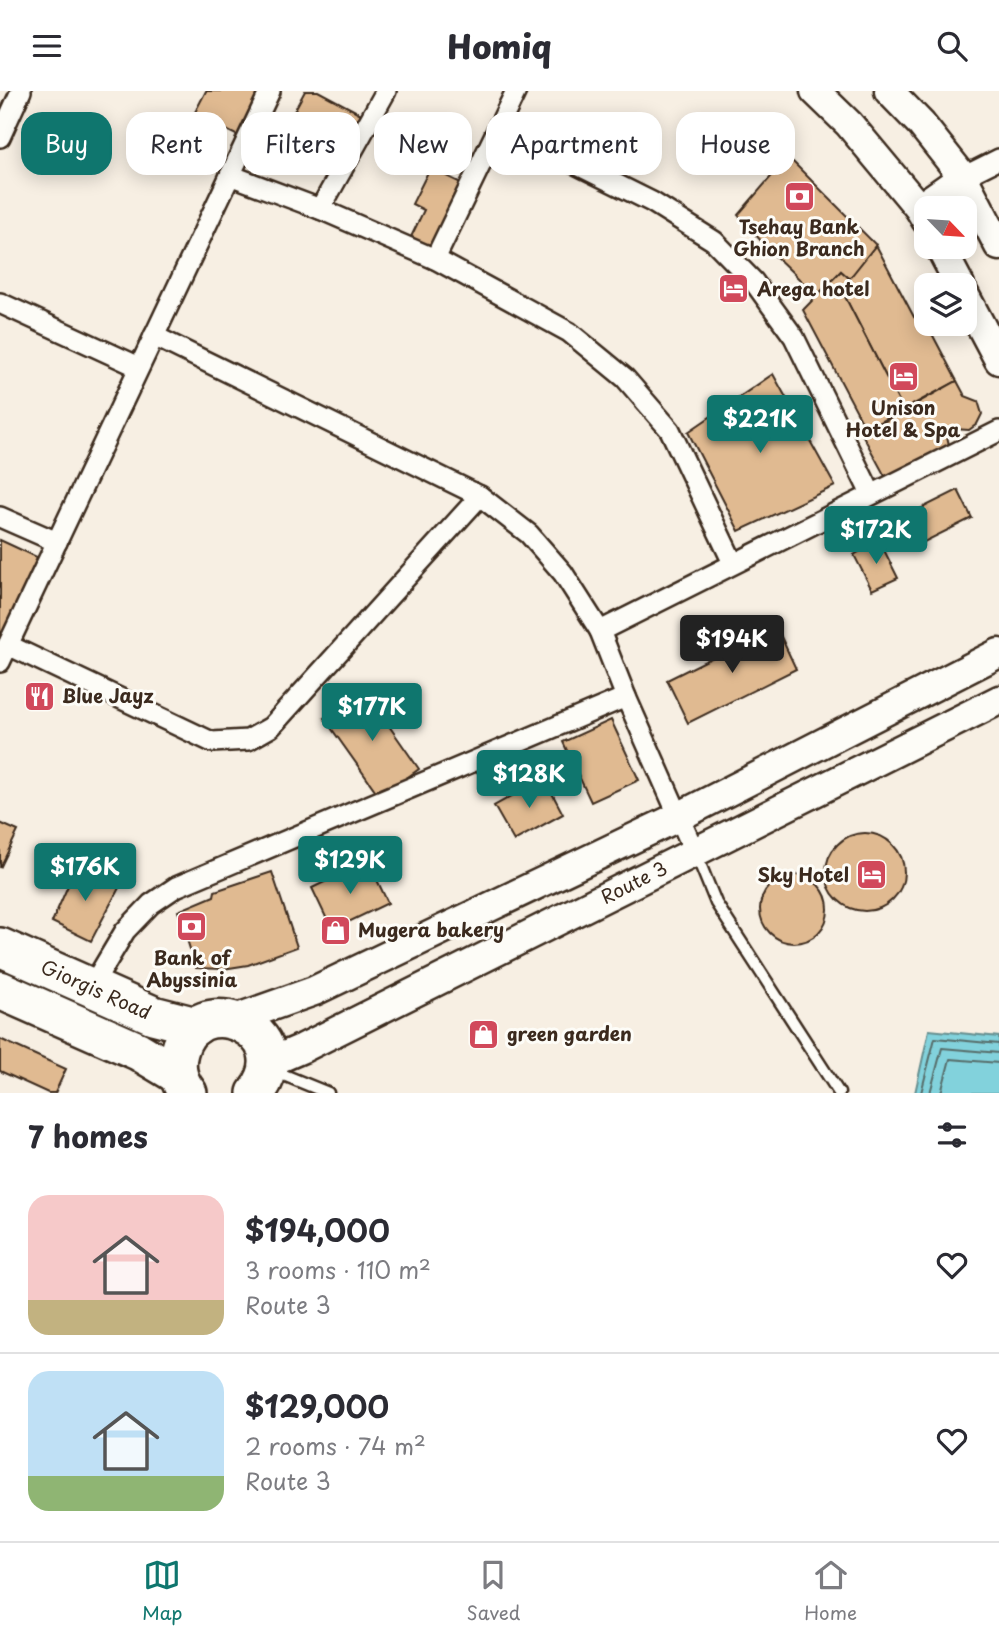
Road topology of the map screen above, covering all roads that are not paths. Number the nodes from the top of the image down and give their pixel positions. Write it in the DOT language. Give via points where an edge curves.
graph roads {
  1 [pos="20,91"];
  2 [pos="270,91"];
  3 [pos="386,91"];
  4 [pos="516,91"];
  5 [pos="815,91"];
  6 [pos="889,91"];
  7 [pos="506,112"];
  8 [pos="3,124"];
  9 [pos="486,153"];
  10 [pos="999,159"];
  11 [pos="230,175"];
  12 [pos="598,175"];
  13 [pos="963,177"];
  14 [pos="942,196"];
  15 [pos="914,203"];
  16 [pos="320,209"];
  17 [pos="999,246"];
  18 [pos="435,259"];
  19 [pos="0,303"];
  20 [pos="977,319"];
  21 [pos="154,336"];
  22 [pos="999,360"];
  23 [pos="139,367"];
  24 [pos="999,431"];
  25 [pos="871,494"];
  26 [pos="480,496"];
  27 [pos="0,517"];
  28 [pos="57,542"];
  29 [pos="733,563"];
  30 [pos="600,632"];
  31 [pos="999,653"];
  32 [pos="4,654"];
  33 [pos="626,697"];
  34 [pos="999,700"];
  35 [pos="678,817"];
  36 [pos="695,853"];
  37 [pos="0,947"];
  38 [pos="91,988"];
  39 [pos="0,990"];
  40 [pos="235,1019"];
  41 [pos="196,1027"];
  42 [pos="264,1075"];
  43 [pos="182,1087"];
  44 [pos="328,1093"];
  45 [pos="839,1093"];
  1 -- 8 [label="street"];
  2 -- 11 [label="street"];
  3 -- 16 [label="street"];
  4 -- 7 [label="street"];
  5 -- 15 [label="main road" via="849,124"];
  6 -- 13 [label="main road"];
  9 -- 18 [label="street"];
  10 -- 13 [label="street"];
  11 -- 16 [label="street"];
  11 -- 21 [label="street"];
  12 -- 25 [label="street" via="714,241 754,282 794,337"];
  13 -- 14 [label="main road"];
  13 -- 17 [label="main road"];
  16 -- 18 [label="street"];
  18 -- 29 [label="street" via="569,332 625,378 670,430"];
  19 -- 23 [label="street"];
  20 -- 22 [label="main road"];
  21 -- 23 [label="street"];
  21 -- 26 [label="street"];
  23 -- 28 [label="street"];
  24 -- 25 [label="street"];
  25 -- 29 [label="street"];
  26 -- 30 [label="street" via="529,534 564,573"];
  26 -- 32 [label="street" via="271,727 248,740 212,742"];
  27 -- 28 [label="street"];
  28 -- 32 [label="street"];
  29 -- 30 [label="street"];
  30 -- 33 [label="street"];
  31 -- 35 [label="main road"];
  33 -- 35 [label="street"];
  33 -- 38 [label="street" via="176,887 125,931"];
  34 -- 36 [label="main road, Route 3"];
  35 -- 36 [label="street"];
  35 -- 40 [label="main road" via="314,991"];
  36 -- 42 [label="main road, Route 3" via="303,1048"];
  36 -- 45 [label="lane" via="716,903"];
  37 -- 38 [label="highway, Giorgis Road"];
  38 -- 41 [label="highway, Giorgis Road" via="153,1015"];
  39 -- 43 [label="highway, Giorgis Road" via="138,1051"];
  40 -- 41 [label="highway" via="208,1020"];
  40 -- 42 [label="highway" via="259,1036 265,1048"];
  41 -- 43 [label="highway" via="180,1048 177,1062"];
  42 -- 44 [label="lane"];
}
